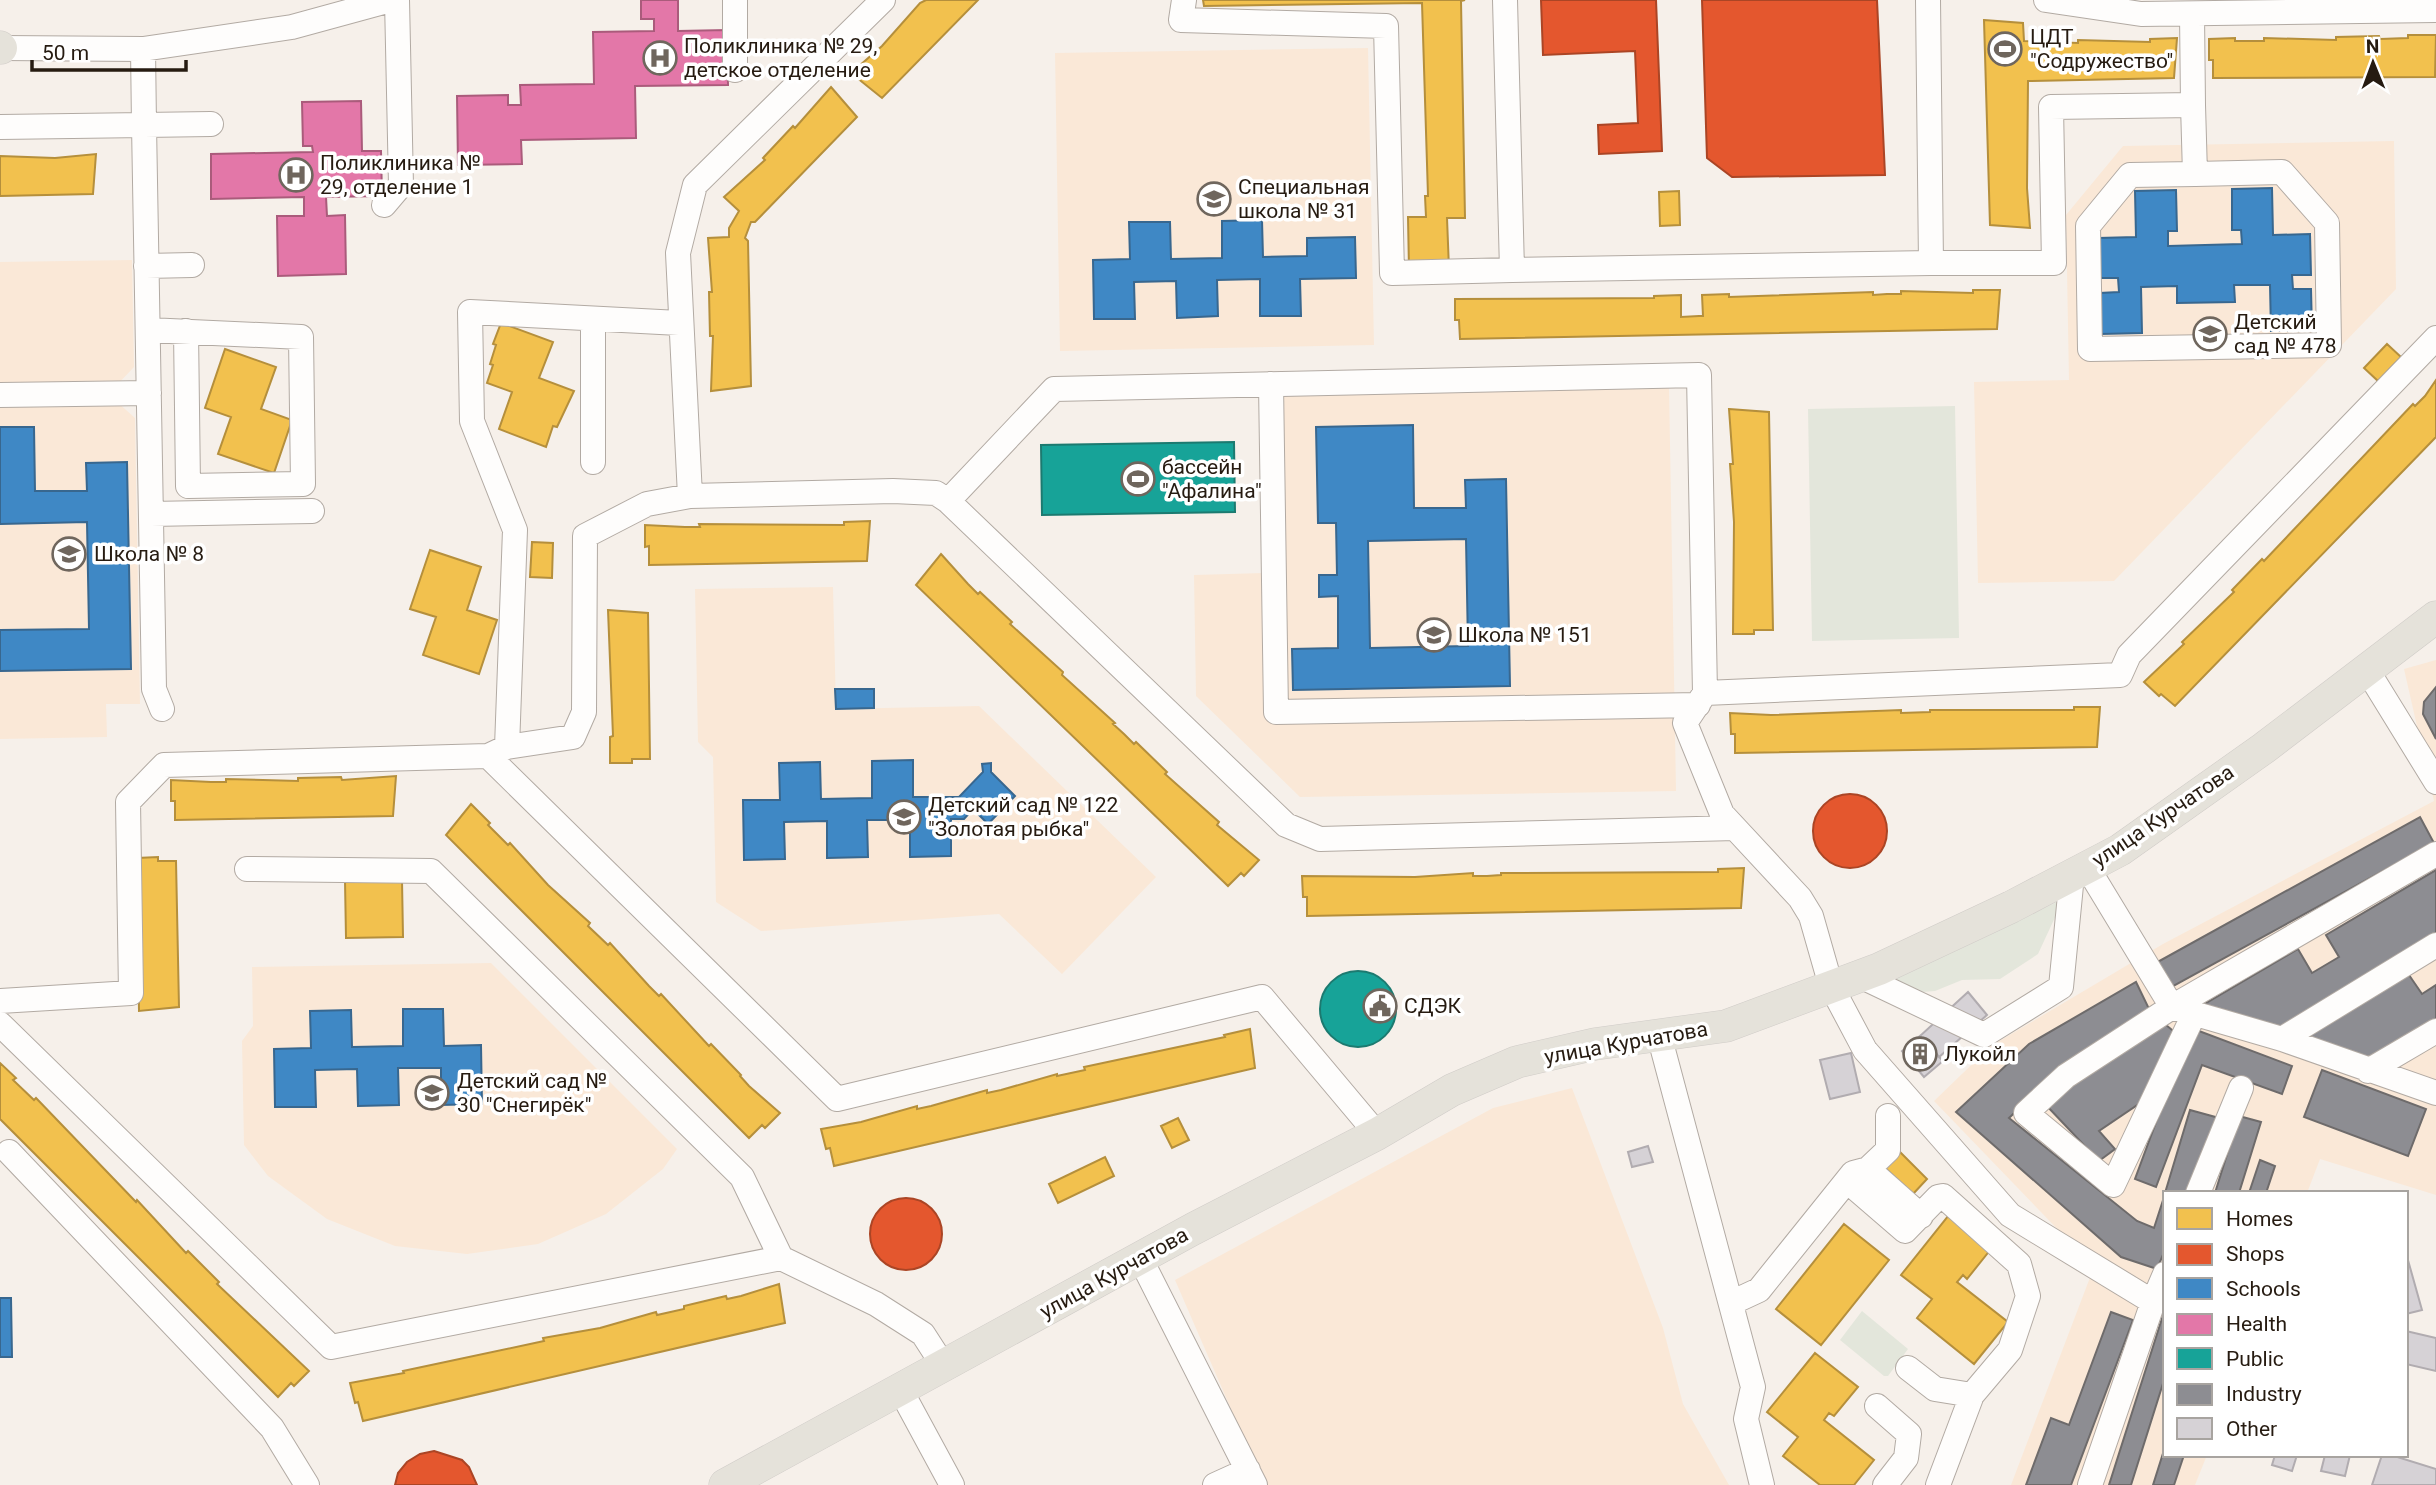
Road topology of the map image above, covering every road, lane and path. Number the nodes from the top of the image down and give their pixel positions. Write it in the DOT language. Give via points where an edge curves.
graph roads {
  1 [pos="391,0"];
  2 [pos="397,0"];
  3 [pos="735,0"];
  4 [pos="883,0"];
  5 [pos="1184,0"];
  6 [pos="1506,0"];
  7 [pos="1928,0"];
  8 [pos="2046,0"];
  9 [pos="2436,10"];
  10 [pos="2192,15"];
  11 [pos="0,47"];
  12 [pos="143,49"];
  13 [pos="734,70"];
  14 [pos="2193,105"];
  15 [pos="211,124"];
  16 [pos="144,125"];
  17 [pos="0,127"];
  18 [pos="2194,174"];
  19 [pos="384,205"];
  20 [pos="1931,263"];
  21 [pos="192,265"];
  22 [pos="146,266"];
  23 [pos="1512,271"];
  24 [pos="593,319"];
  25 [pos="679,323"];
  26 [pos="148,330"];
  27 [pos="186,331"];
  28 [pos="2436,338"];
  29 [pos="1271,384"];
  30 [pos="149,393"];
  31 [pos="0,395"];
  32 [pos="593,461"];
  33 [pos="690,496"];
  34 [pos="948,500"];
  35 [pos="312,511"];
  36 [pos="151,514"];
  37 [pos="2436,617"];
  38 [pos="2367,670"];
  39 [pos="1701,699"];
  40 [pos="162,709"];
  41 [pos="497,752"];
  42 [pos="2436,782"];
  43 [pos="1735,828"];
  44 [pos="2436,854"];
  45 [pos="247,869"];
  46 [pos="2079,871"];
  47 [pos="2436,945"];
  48 [pos="1845,981"];
  49 [pos="0,1001"];
  50 [pos="2183,1010"];
  51 [pos="0,1024"];
  52 [pos="2436,1031"];
  53 [pos="1659,1035"];
  54 [pos="2282,1039"];
  55 [pos="2368,1070"];
  56 [pos="2241,1088"];
  57 [pos="2436,1093"];
  58 [pos="1888,1116"];
  59 [pos="1377,1134"];
  60 [pos="9,1152"];
  61 [pos="1868,1169"];
  62 [pos="1847,1181"];
  63 [pos="2199,1191"];
  64 [pos="1921,1216"];
  65 [pos="781,1258"];
  66 [pos="1142,1260"];
  67 [pos="2163,1279"];
  68 [pos="2153,1302"];
  69 [pos="1731,1303"];
  70 [pos="943,1365"];
  71 [pos="1908,1368"];
  72 [pos="900,1389"];
  73 [pos="1972,1395"];
  74 [pos="1877,1406"];
  75 [pos="1908,1450"];
  76 [pos="1942,1475"];
  77 [pos="1252,1477"];
  78 [pos="737,1482"];
  79 [pos="307,1485"];
  80 [pos="952,1485"];
  81 [pos="1215,1485"];
  82 [pos="1762,1485"];
  83 [pos="1885,1485"];
  84 [pos="2090,1485"];
  1 -- 12 [label="street" via="292,27"];
  2 -- 19 [label="street" via="401,186"];
  3 -- 13 [label="street"];
  4 -- 25 [label="street" via="695,185 678,253"];
  5 -- 23 [label="street" via="1181,20 1385,26 1392,273"];
  6 -- 23 [label="street"];
  7 -- 20 [label="street"];
  8 -- 10 [label="street" via="2141,14"];
  9 -- 10 [label="street"];
  10 -- 14 [label="street"];
  11 -- 12 [label="street"];
  12 -- 16 [label="street"];
  14 -- 18 [label="street"];
  14 -- 20 [label="street" via="2051,107 2054,263"];
  15 -- 16 [label="street"];
  16 -- 17 [label="street"];
  16 -- 22 [label="street"];
  18 -- 18 [label="street" via="2282,173 2327,223 2329,345 2090,349 2088,226 2130,175"];
  20 -- 23 [label="street"];
  21 -- 22 [label="street"];
  22 -- 26 [label="street"];
  24 -- 25 [label="street"];
  24 -- 32 [label="street"];
  24 -- 41 [label="street" via="470,312 472,421 515,530"];
  25 -- 33 [label="street"];
  26 -- 27 [label="street"];
  26 -- 30 [label="street"];
  27 -- 27 [label="street" via="301,337 303,484 188,486"];
  28 -- 39 [label="street" via="2129,655 2120,675"];
  29 -- 34 [label="street" via="1054,389"];
  29 -- 39 [label="street" via="1699,375"];
  29 -- 39 [label="street" via="1276,712"];
  30 -- 31 [label="street"];
  30 -- 36 [label="street"];
  33 -- 34 [label="street" via="893,491 936,492"];
  33 -- 41 [label="street" via="646,504 585,536 584,712 573,737"];
  34 -- 43 [label="street" via="1286,825 1320,839"];
  35 -- 36 [label="street"];
  36 -- 40 [label="street" via="154,689"];
  37 -- 38 [label="main road, улица Курчатова"];
  38 -- 42 [label="street"];
  38 -- 46 [label="main road, улица Курчатова" via="2142,835"];
  39 -- 43 [label="street" via="1685,723 1722,814"];
  41 -- 49 [label="street" via="164,765 128,802 131,993"];
  41 -- 59 [label="street" via="837,1099 1262,997"];
  43 -- 48 [label="street" via="1805,907"];
  44 -- 50 [label="street"];
  45 -- 65 [label="street" via="431,871 742,1177"];
  46 -- 48 [label="main road, улица Курчатова"];
  46 -- 48 [label="street" via="2061,986 1984,1035"];
  46 -- 50 [label="street"];
  47 -- 54 [label="street"];
  48 -- 53 [label="main road, улица Курчатова" via="1726,1026"];
  48 -- 68 [label="street" via="1865,1050 2010,1216"];
  50 -- 50 [label="street" via="2112,1185 2026,1114 2066,1076"];
  50 -- 54 [label="street"];
  51 -- 65 [label="street" via="331,1347"];
  52 -- 55 [label="street"];
  53 -- 59 [label="main road, улица Курчатова" via="1517,1062 1452,1090"];
  53 -- 69 [label="street"];
  54 -- 55 [label="street"];
  55 -- 57 [label="street"];
  56 -- 63 [label="street"];
  58 -- 61 [label="street" via="1889,1148"];
  59 -- 66 [label="main road, улица Курчатова"];
  60 -- 79 [label="street" via="272,1428"];
  61 -- 62 [label="street" via="1853,1173"];
  61 -- 64 [label="street"];
  62 -- 64 [label="street" via="1902,1230 1908,1230"];
  62 -- 69 [label="street" via="1759,1290"];
  64 -- 73 [label="street" via="1943,1196 2022,1269 2028,1296 2010,1350"];
  65 -- 70 [label="street" via="876,1304 923,1334"];
  66 -- 70 [label="main road, улица Курчатова"];
  66 -- 77 [label="street"];
  67 -- 68 [label="street"];
  68 -- 84 [label="street"];
  69 -- 82 [label="street" via="1753,1387 1746,1419"];
  70 -- 72 [label="main road, улица Курчатова"];
  71 -- 73 [label="street" via="1935,1389"];
  72 -- 78 [label="main road, улица Курчатова"];
  72 -- 80 [label="street"];
  73 -- 76 [label="street"];
  74 -- 75 [label="street" via="1908,1431"];
  75 -- 76 [label="street"];
  75 -- 83 [label="street"];
  77 -- 81 [label="street"];
}
